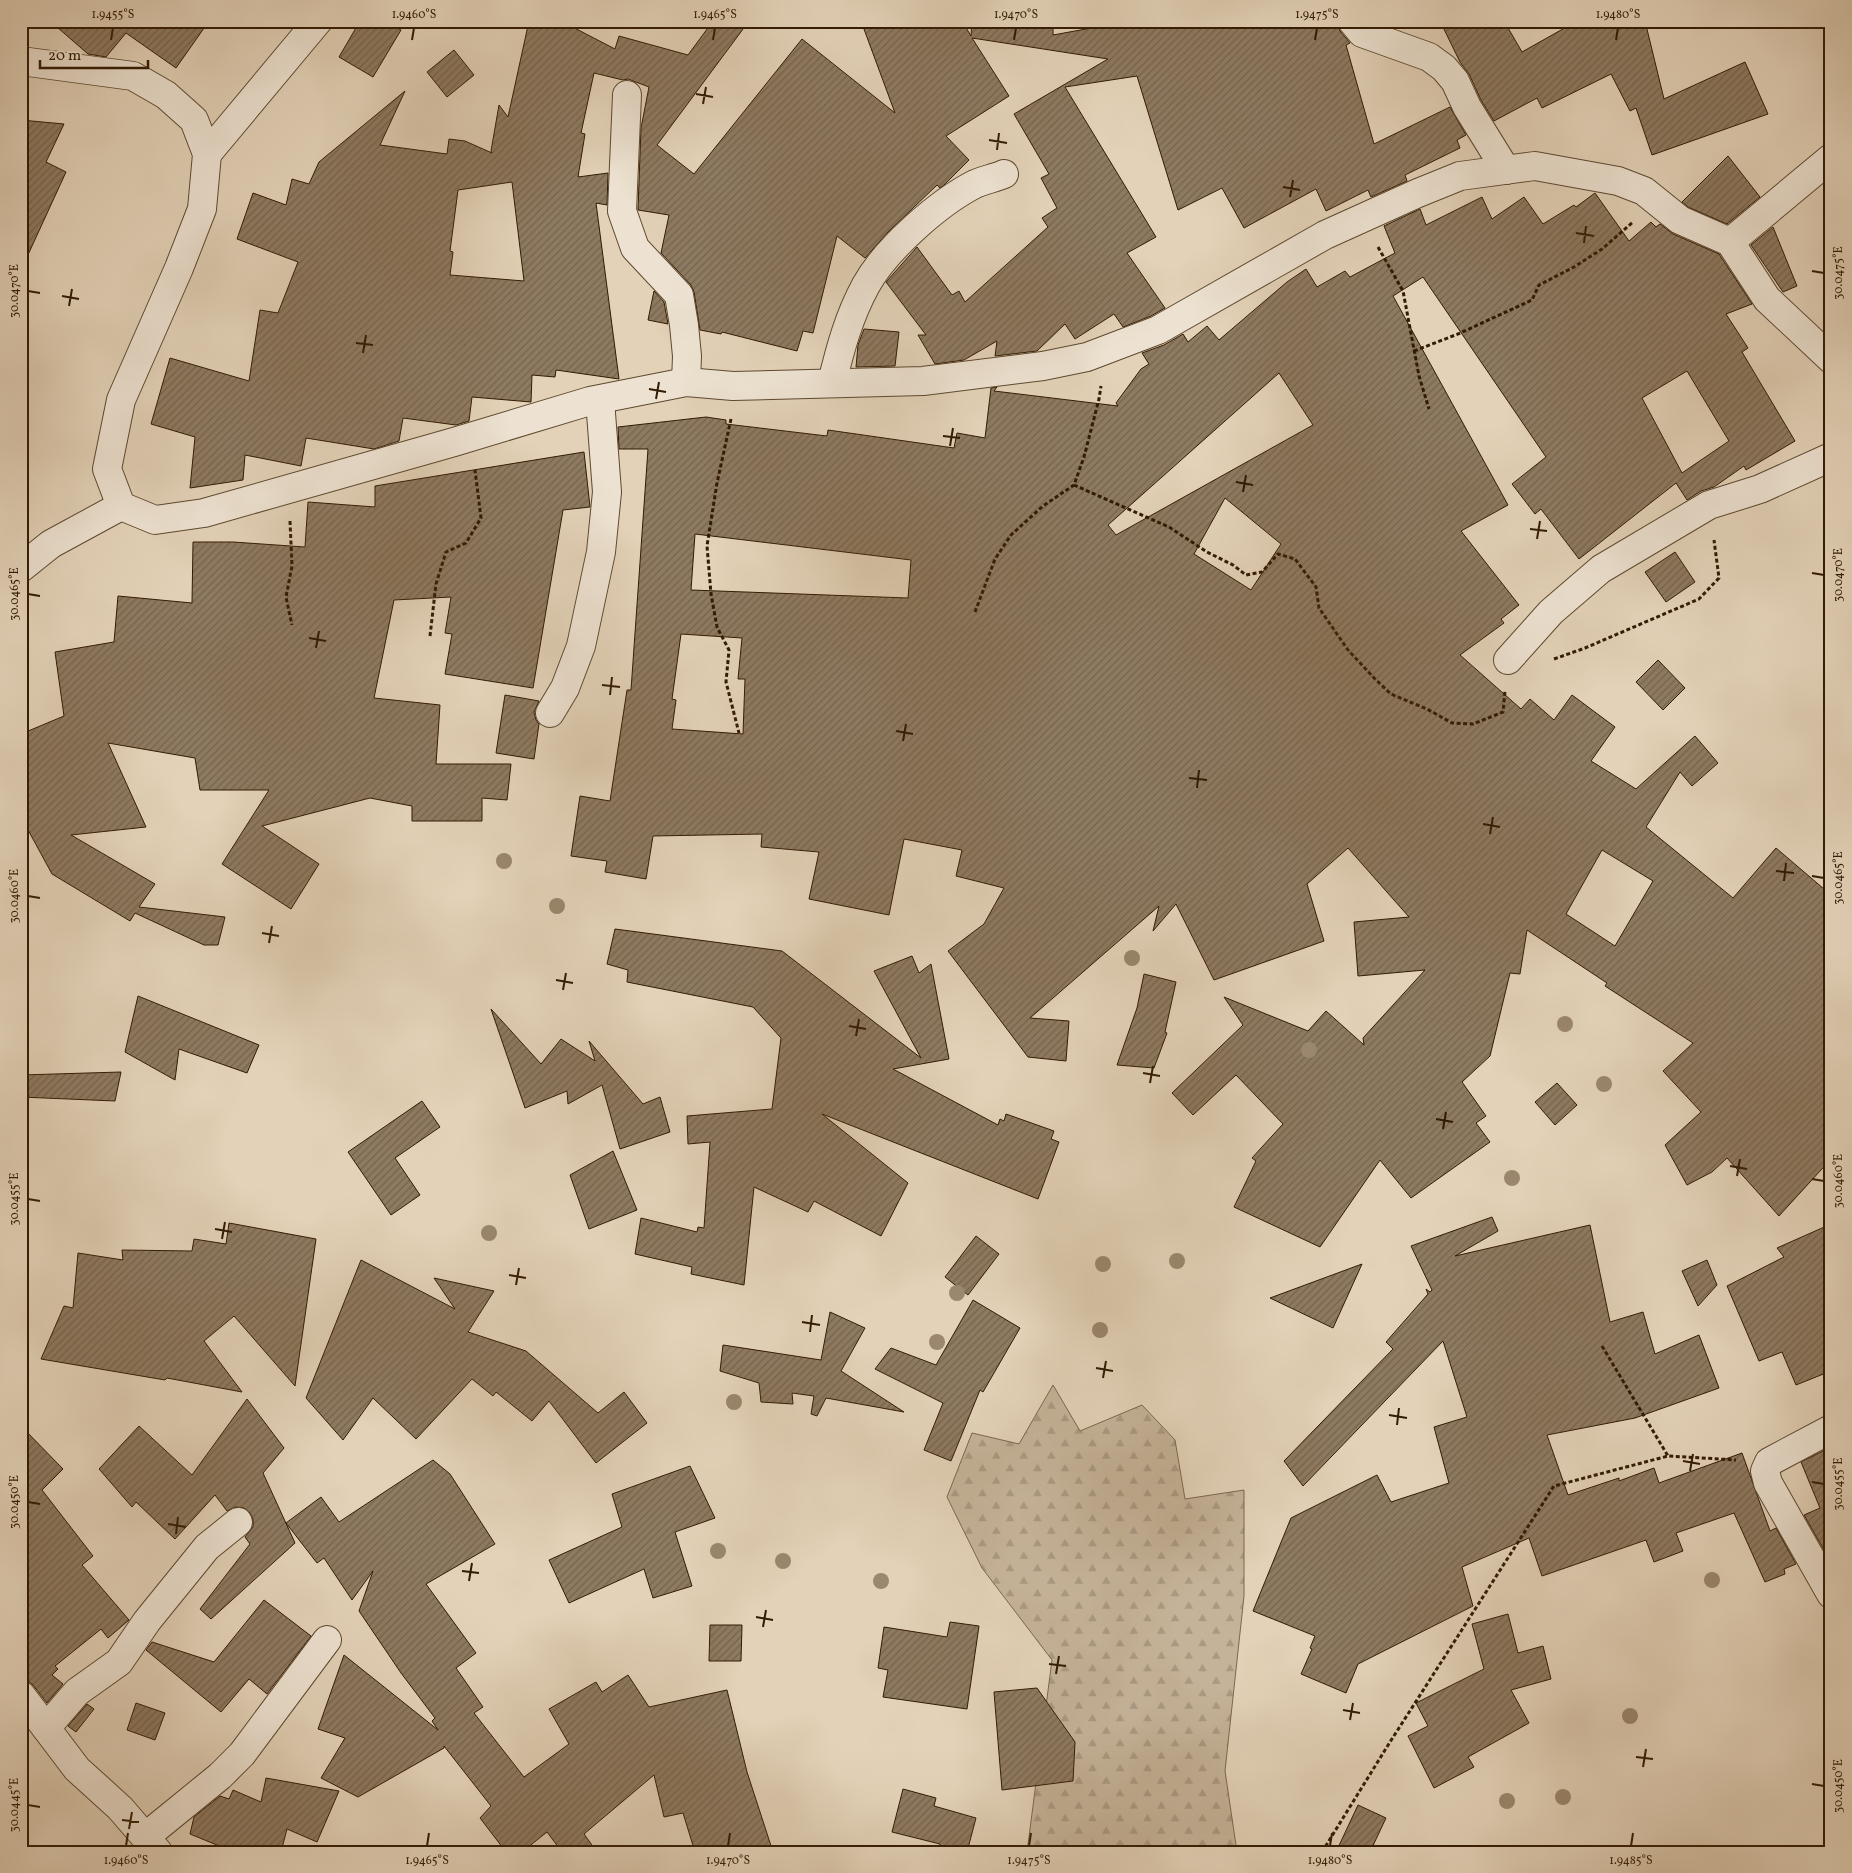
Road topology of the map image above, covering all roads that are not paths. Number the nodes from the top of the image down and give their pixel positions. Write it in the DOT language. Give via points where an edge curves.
graph roads {
  1 [pos="318,21"];
  2 [pos="1352,21"];
  3 [pos="21,61"];
  4 [pos="628,95"];
  5 [pos="207,154"];
  6 [pos="1831,158"];
  7 [pos="1506,170"];
  8 [pos="1004,174"];
  9 [pos="1730,242"];
  10 [pos="1831,359"];
  11 [pos="686,382"];
  12 [pos="832,383"];
  13 [pos="600,400"];
  14 [pos="1831,457"];
  15 [pos="121,506"];
  16 [pos="21,568"];
  17 [pos="1508,660"];
  18 [pos="550,713"];
  19 [pos="1831,1429"];
  20 [pos="238,1522"];
  21 [pos="1831,1594"];
  22 [pos="328,1640"];
  23 [pos="21,1695"];
  24 [pos="46,1728"];
  25 [pos="151,1844"];
  1 -- 5 [label="street"];
  2 -- 7 [label="street" via="1362,34 1429,58 1444,68 1455,81 1467,107"];
  3 -- 5 [label="street" via="133,76 166,95 194,120"];
  4 -- 11 [label="street" via="622,211 635,248 679,295 684,325"];
  5 -- 15 [label="street" via="202,209 121,400 107,469"];
  6 -- 9 [label="street"];
  7 -- 9 [label="street" via="1535,166 1618,181 1644,192 1680,220"];
  7 -- 12 [label="street" via="1460,176 1365,216 1324,235 1158,330 1087,357 924,381"];
  8 -- 12 [label="street" via="976,184 944,205 897,244 866,284 845,331"];
  9 -- 10 [label="street" via="1767,299"];
  11 -- 12 [label="street" via="732,386"];
  11 -- 13 [label="street"];
  13 -- 15 [label="street" via="204,512 155,520"];
  13 -- 18 [label="street" via="607,492 602,552 581,646 565,688"];
  14 -- 17 [label="street" via="1760,490 1709,505 1601,569 1551,612"];
  15 -- 16 [label="street" via="51,544"];
  19 -- 21 [label="street" via="1769,1462 1765,1471 1768,1483"];
  20 -- 24 [label="street" via="207,1547 147,1621 119,1662 77,1692"];
  22 -- 25 [label="street" via="242,1754"];
  23 -- 24 [label="street"];
  24 -- 25 [label="street" via="77,1769 120,1808"];
}
